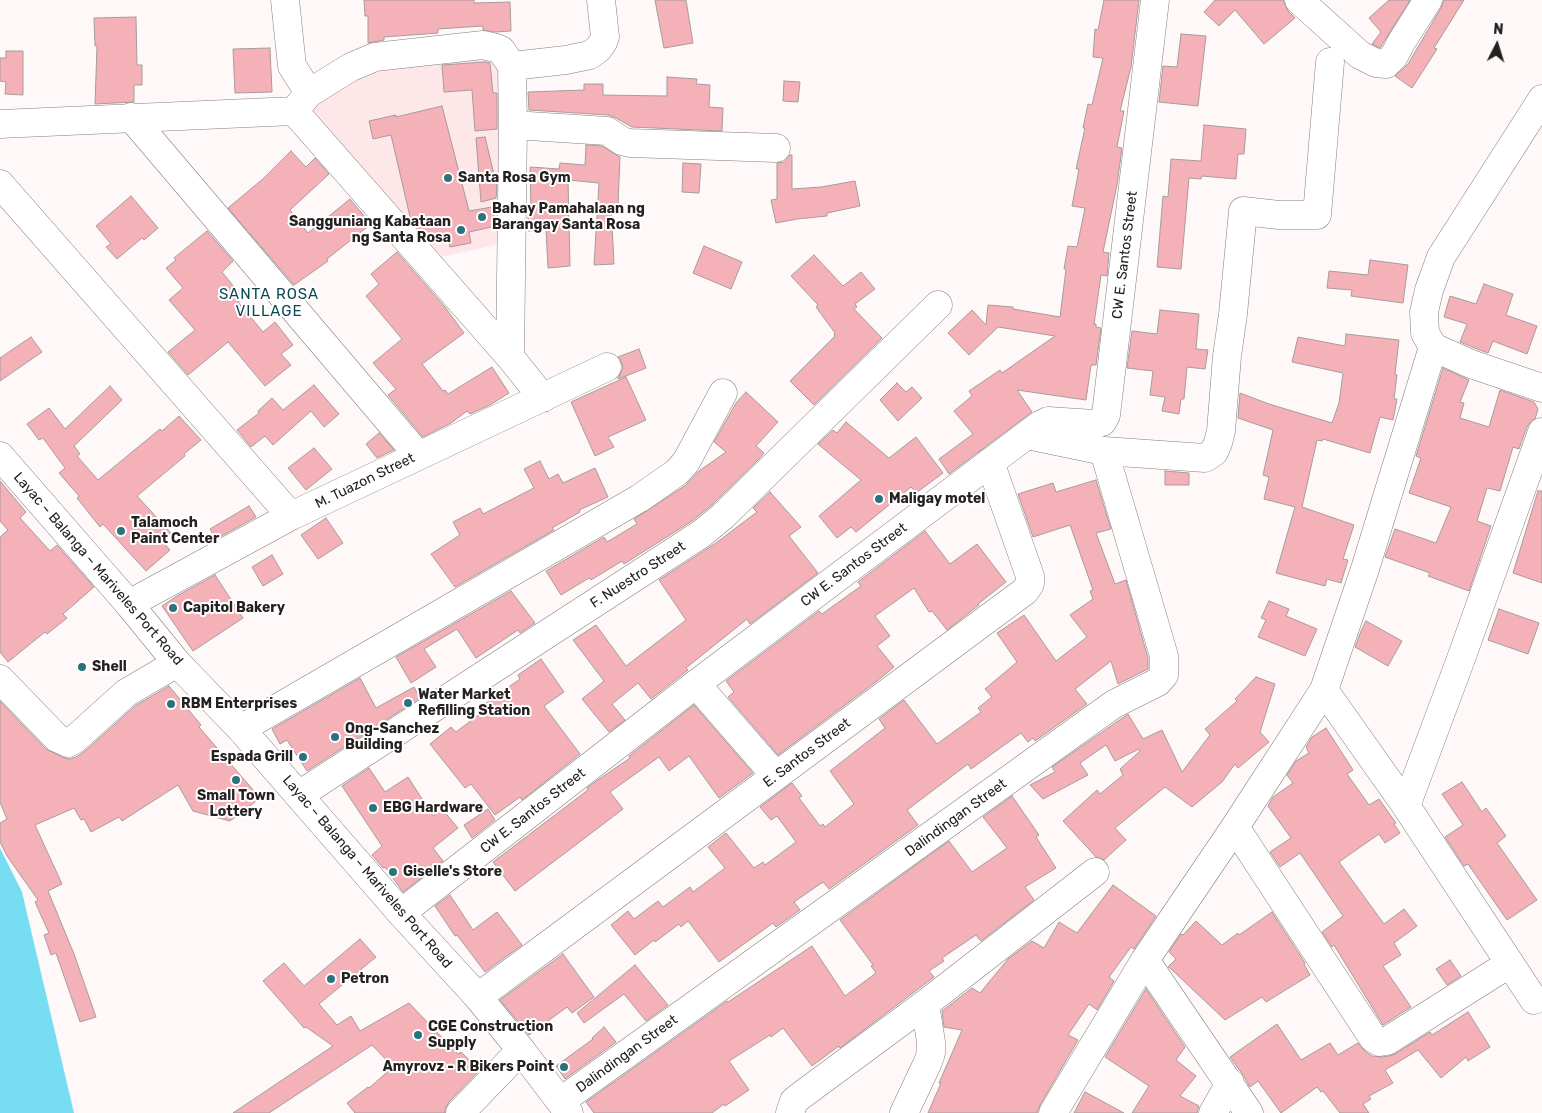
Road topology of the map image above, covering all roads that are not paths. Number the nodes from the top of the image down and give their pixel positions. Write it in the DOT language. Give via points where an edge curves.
graph roads {
  1 [pos="285,0"];
  2 [pos="602,0"];
  3 [pos="1155,0"];
  4 [pos="1299,0"];
  5 [pos="1428,0"];
  6 [pos="1330,62"];
  7 [pos="512,66"];
  8 [pos="1542,99"];
  9 [pos="302,102"];
  10 [pos="131,117"];
  11 [pos="0,124"];
  12 [pos="513,126"];
  13 [pos="776,148"];
  14 [pos="0,184"];
  15 [pos="938,305"];
  16 [pos="1433,347"];
  17 [pos="510,357"];
  18 [pos="607,368"];
  19 [pos="1542,388"];
  20 [pos="723,393"];
  21 [pos="543,398"];
  22 [pos="1542,432"];
  23 [pos="1027,435"];
  24 [pos="1104,451"];
  25 [pos="418,455"];
  26 [pos="0,456"];
  27 [pos="990,462"];
  28 [pos="291,516"];
  29 [pos="129,604"];
  30 [pos="177,662"];
  31 [pos="0,679"];
  32 [pos="696,684"];
  33 [pos="1324,690"];
  34 [pos="241,729"];
  35 [pos="776,776"];
  36 [pos="299,795"];
  37 [pos="1406,806"];
  38 [pos="1235,828"];
  39 [pos="1095,872"];
  40 [pos="401,913"];
  41 [pos="1145,960"];
  42 [pos="1509,964"];
  43 [pos="478,997"];
  44 [pos="1534,1000"];
  45 [pos="925,1004"];
  46 [pos="521,1050"];
  47 [pos="1230,1083"];
  48 [pos="565,1107"];
  49 [pos="460,1113"];
  50 [pos="790,1113"];
  51 [pos="904,1113"];
  52 [pos="1053,1113"];
  53 [pos="1213,1113"];
  54 [pos="1249,1113"];
  1 -- 9 [label="street" via="292,66"];
  2 -- 7 [label="street" via="605,37 594,52 583,58"];
  3 -- 23 [label="street, CW E. Santos Street" via="1106,415 1102,422 1094,424 1048,421"];
  4 -- 5 [label="street" via="1360,55 1386,64"];
  6 -- 24 [label="street" via="1317,215 1244,211 1221,431 1214,452 1205,458"];
  7 -- 9 [label="street" via="501,50 483,45 375,57 351,67"];
  7 -- 12 [label="street"];
  8 -- 16 [label="street" via="1441,257 1424,312 1425,333"];
  9 -- 10 [label="street"];
  9 -- 17 [label="street"];
  10 -- 11 [label="street"];
  10 -- 25 [label="street"];
  12 -- 13 [label="street" via="608,131 630,143"];
  12 -- 17 [label="street"];
  14 -- 28 [label="street"];
  15 -- 36 [label="street, F. Nuestro Street" via="701,534"];
  16 -- 19 [label="street" via="1471,364"];
  16 -- 33 [label="street"];
  17 -- 21 [label="street"];
  18 -- 21 [label="street, M. Tuazon Street"];
  20 -- 34 [label="street" via="686,462 640,498"];
  21 -- 25 [label="street, M. Tuazon Street"];
  22 -- 37 [label="street"];
  23 -- 24 [label="street"];
  23 -- 27 [label="street, CW E. Santos Street"];
  24 -- 48 [label="street, Dalindingan Street" via="1164,656 1164,675 1158,682 1114,704"];
  25 -- 28 [label="street, M. Tuazon Street"];
  26 -- 29 [label="street, Layac – Balanga – Mariveles Port Road"];
  27 -- 32 [label="street, CW E. Santos Street"];
  27 -- 35 [label="street, E. Santos Street" via="1030,584 1025,591"];
  28 -- 29 [label="street, M. Tuazon Street"];
  29 -- 30 [label="street, Layac – Balanga – Mariveles Port Road"];
  30 -- 31 [label="street" via="126,693 68,743 57,738"];
  30 -- 34 [label="street, Layac – Balanga – Mariveles Port Road"];
  32 -- 35 [label="street"];
  32 -- 40 [label="street, CW E. Santos Street"];
  33 -- 37 [label="street"];
  33 -- 38 [label="street"];
  34 -- 36 [label="street, Layac – Balanga – Mariveles Port Road"];
  35 -- 43 [label="street, E. Santos Street"];
  36 -- 40 [label="street, Layac – Balanga – Mariveles Port Road"];
  37 -- 42 [label="street"];
  38 -- 41 [label="street"];
  38 -- 42 [label="street" via="1373,1038 1380,1042 1387,1041"];
  39 -- 45 [label="street"];
  40 -- 43 [label="street, Layac – Balanga – Mariveles Port Road"];
  41 -- 47 [label="street"];
  41 -- 52 [label="street"];
  42 -- 44 [label="street"];
  43 -- 46 [label="street, Layac – Balanga – Mariveles Port Road"];
  45 -- 50 [label="street" via="794,1101"];
  45 -- 51 [label="street" via="931,1053"];
  46 -- 48 [label="street, Layac – Balanga – Mariveles Port Road"];
  46 -- 49 [label="street"];
  47 -- 53 [label="street"];
  47 -- 54 [label="street"];
}
